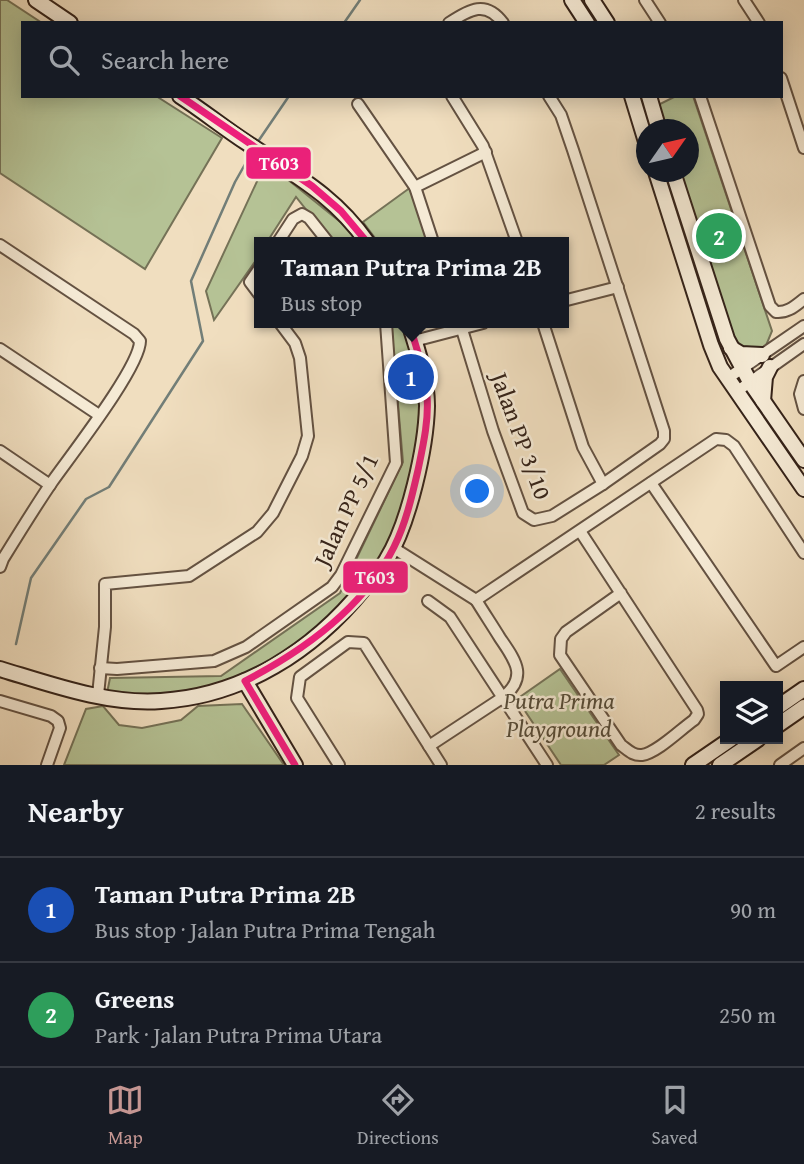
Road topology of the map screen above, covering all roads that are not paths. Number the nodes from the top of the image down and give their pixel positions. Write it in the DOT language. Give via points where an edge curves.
graph roads {
  1 [pos="36,0"];
  2 [pos="572,0"];
  3 [pos="592,0"];
  4 [pos="744,0"];
  5 [pos="647,1"];
  6 [pos="67,21"];
  7 [pos="452,21"];
  8 [pos="502,21"];
  9 [pos="585,21"];
  10 [pos="606,21"];
  11 [pos="659,21"];
  12 [pos="759,21"];
  13 [pos="783,84"];
  14 [pos="183,98"];
  15 [pos="453,98"];
  16 [pos="550,98"];
  17 [pos="633,98"];
  18 [pos="650,98"];
  19 [pos="701,98"];
  20 [pos="358,104"];
  21 [pos="639,119"];
  22 [pos="656,119"];
  23 [pos="804,148"];
  24 [pos="485,152"];
  25 [pos="659,182"];
  26 [pos="676,182"];
  27 [pos="415,187"];
  28 [pos="281,237"];
  29 [pos="324,237"];
  30 [pos="363,237"];
  31 [pos="431,237"];
  32 [pos="514,237"];
  33 [pos="0,245"];
  34 [pos="618,287"];
  35 [pos="569,299"];
  36 [pos="804,299"];
  37 [pos="804,326"];
  38 [pos="284,328"];
  39 [pos="386,328"];
  40 [pos="410,328"];
  41 [pos="455,328"];
  42 [pos="462,328"];
  43 [pos="545,328"];
  44 [pos="414,341"];
  45 [pos="804,344"];
  46 [pos="731,348"];
  47 [pos="0,349"];
  48 [pos="766,361"];
  49 [pos="742,369"];
  50 [pos="728,378"];
  51 [pos="804,381"];
  52 [pos="750,382"];
  53 [pos="736,391"];
  54 [pos="763,401"];
  55 [pos="804,409"];
  56 [pos="99,415"];
  57 [pos="0,452"];
  58 [pos="804,460"];
  59 [pos="651,483"];
  60 [pos="603,484"];
  61 [pos="50,485"];
  62 [pos="804,489"];
  63 [pos="580,531"];
  64 [pos="392,547"];
  65 [pos="804,553"];
  66 [pos="1,561"];
  67 [pos="621,593"];
  68 [pos="476,600"];
  69 [pos="428,601"];
  70 [pos="804,648"];
  71 [pos="100,668"];
  72 [pos="0,669"];
  73 [pos="245,681"];
  74 [pos="804,689"];
  75 [pos="98,695"];
  76 [pos="502,698"];
  77 [pos="0,701"];
  78 [pos="783,704"];
  79 [pos="804,707"];
  80 [pos="783,722"];
  81 [pos="724,744"];
  82 [pos="751,744"];
  83 [pos="429,747"];
  84 [pos="804,748"];
  85 [pos="47,765"];
  86 [pos="295,765"];
  87 [pos="339,765"];
  88 [pos="442,765"];
  89 [pos="547,765"];
  90 [pos="692,765"];
  91 [pos="720,765"];
  92 [pos="780,765"];
  1 -- 6 [label="street"];
  2 -- 9 [label="street"];
  3 -- 10 [label="street"];
  4 -- 12 [label="street"];
  5 -- 11 [label="street"];
  7 -- 8 [label="street" via="475,6 497,13"];
  13 -- 23 [label="street"];
  14 -- 30 [label="street" via="314,186"];
  15 -- 24 [label="street"];
  16 -- 34 [label="street" via="565,127"];
  17 -- 21 [label="street"];
  18 -- 22 [label="street"];
  19 -- 36 [label="street" via="770,306 776,312 790,310"];
  20 -- 27 [label="street"];
  24 -- 27 [label="street"];
  24 -- 32 [label="street"];
  25 -- 50 [label="street" via="711,345"];
  26 -- 46 [label="street"];
  27 -- 31 [label="street"];
  28 -- 29 [label="street" via="302,214"];
  33 -- 56 [label="street" via="140,341 140,351"];
  34 -- 35 [label="street"];
  34 -- 60 [label="street, Jalan PP 3/10" via="664,439"];
  37 -- 48 [label="street"];
  38 -- 71 [label="street" via="300,358 308,436 273,513 257,532 189,576 105,584"];
  39 -- 71 [label="street, Jalan PP 5/1" via="396,463 332,587 246,648 214,661"];
  40 -- 44 [label="street"];
  41 -- 44 [label="street"];
  42 -- 60 [label="street, Jalan PP 3/10" via="523,513 534,520 552,516"];
  43 -- 60 [label="street" via="583,447"];
  44 -- 64 [label="street" via="427,404 419,464"];
  45 -- 48 [label="street"];
  46 -- 48 [label="street"];
  46 -- 49 [label="street"];
  47 -- 56 [label="street"];
  48 -- 49 [label="street"];
  48 -- 52 [label="street"];
  48 -- 54 [label="street"];
  49 -- 50 [label="street"];
  49 -- 52 [label="street"];
  50 -- 53 [label="street"];
  51 -- 55 [label="street" via="800,394"];
  52 -- 53 [label="street"];
  52 -- 54 [label="street"];
  53 -- 62 [label="street"];
  54 -- 58 [label="street"];
  56 -- 61 [label="street"];
  57 -- 61 [label="street"];
  59 -- 63 [label="street"];
  59 -- 65 [label="street" via="716,439 726,440"];
  59 -- 70 [label="street" via="776,666"];
  61 -- 66 [label="street"];
  63 -- 67 [label="street"];
  63 -- 68 [label="street"];
  64 -- 68 [label="street"];
  64 -- 73 [label="street" via="354,601 316,638"];
  67 -- 67 [label="street" via="566,632 560,655 621,746 640,755 652,751 698,715"];
  68 -- 76 [label="street" via="517,663 517,679"];
  69 -- 76 [label="street" via="450,617"];
  71 -- 75 [label="street"];
  72 -- 75 [label="street"];
  73 -- 75 [label="street" via="203,695 160,701"];
  73 -- 86 [label="street"];
  74 -- 78 [label="street"];
  76 -- 83 [label="street"];
  76 -- 89 [label="street"];
  77 -- 85 [label="street" via="58,721 60,728"];
  79 -- 80 [label="street"];
  81 -- 90 [label="street"];
  82 -- 91 [label="street"];
  83 -- 87 [label="street" via="364,643 348,642 300,677 298,698"];
  83 -- 88 [label="street"];
  84 -- 92 [label="street"];
}
